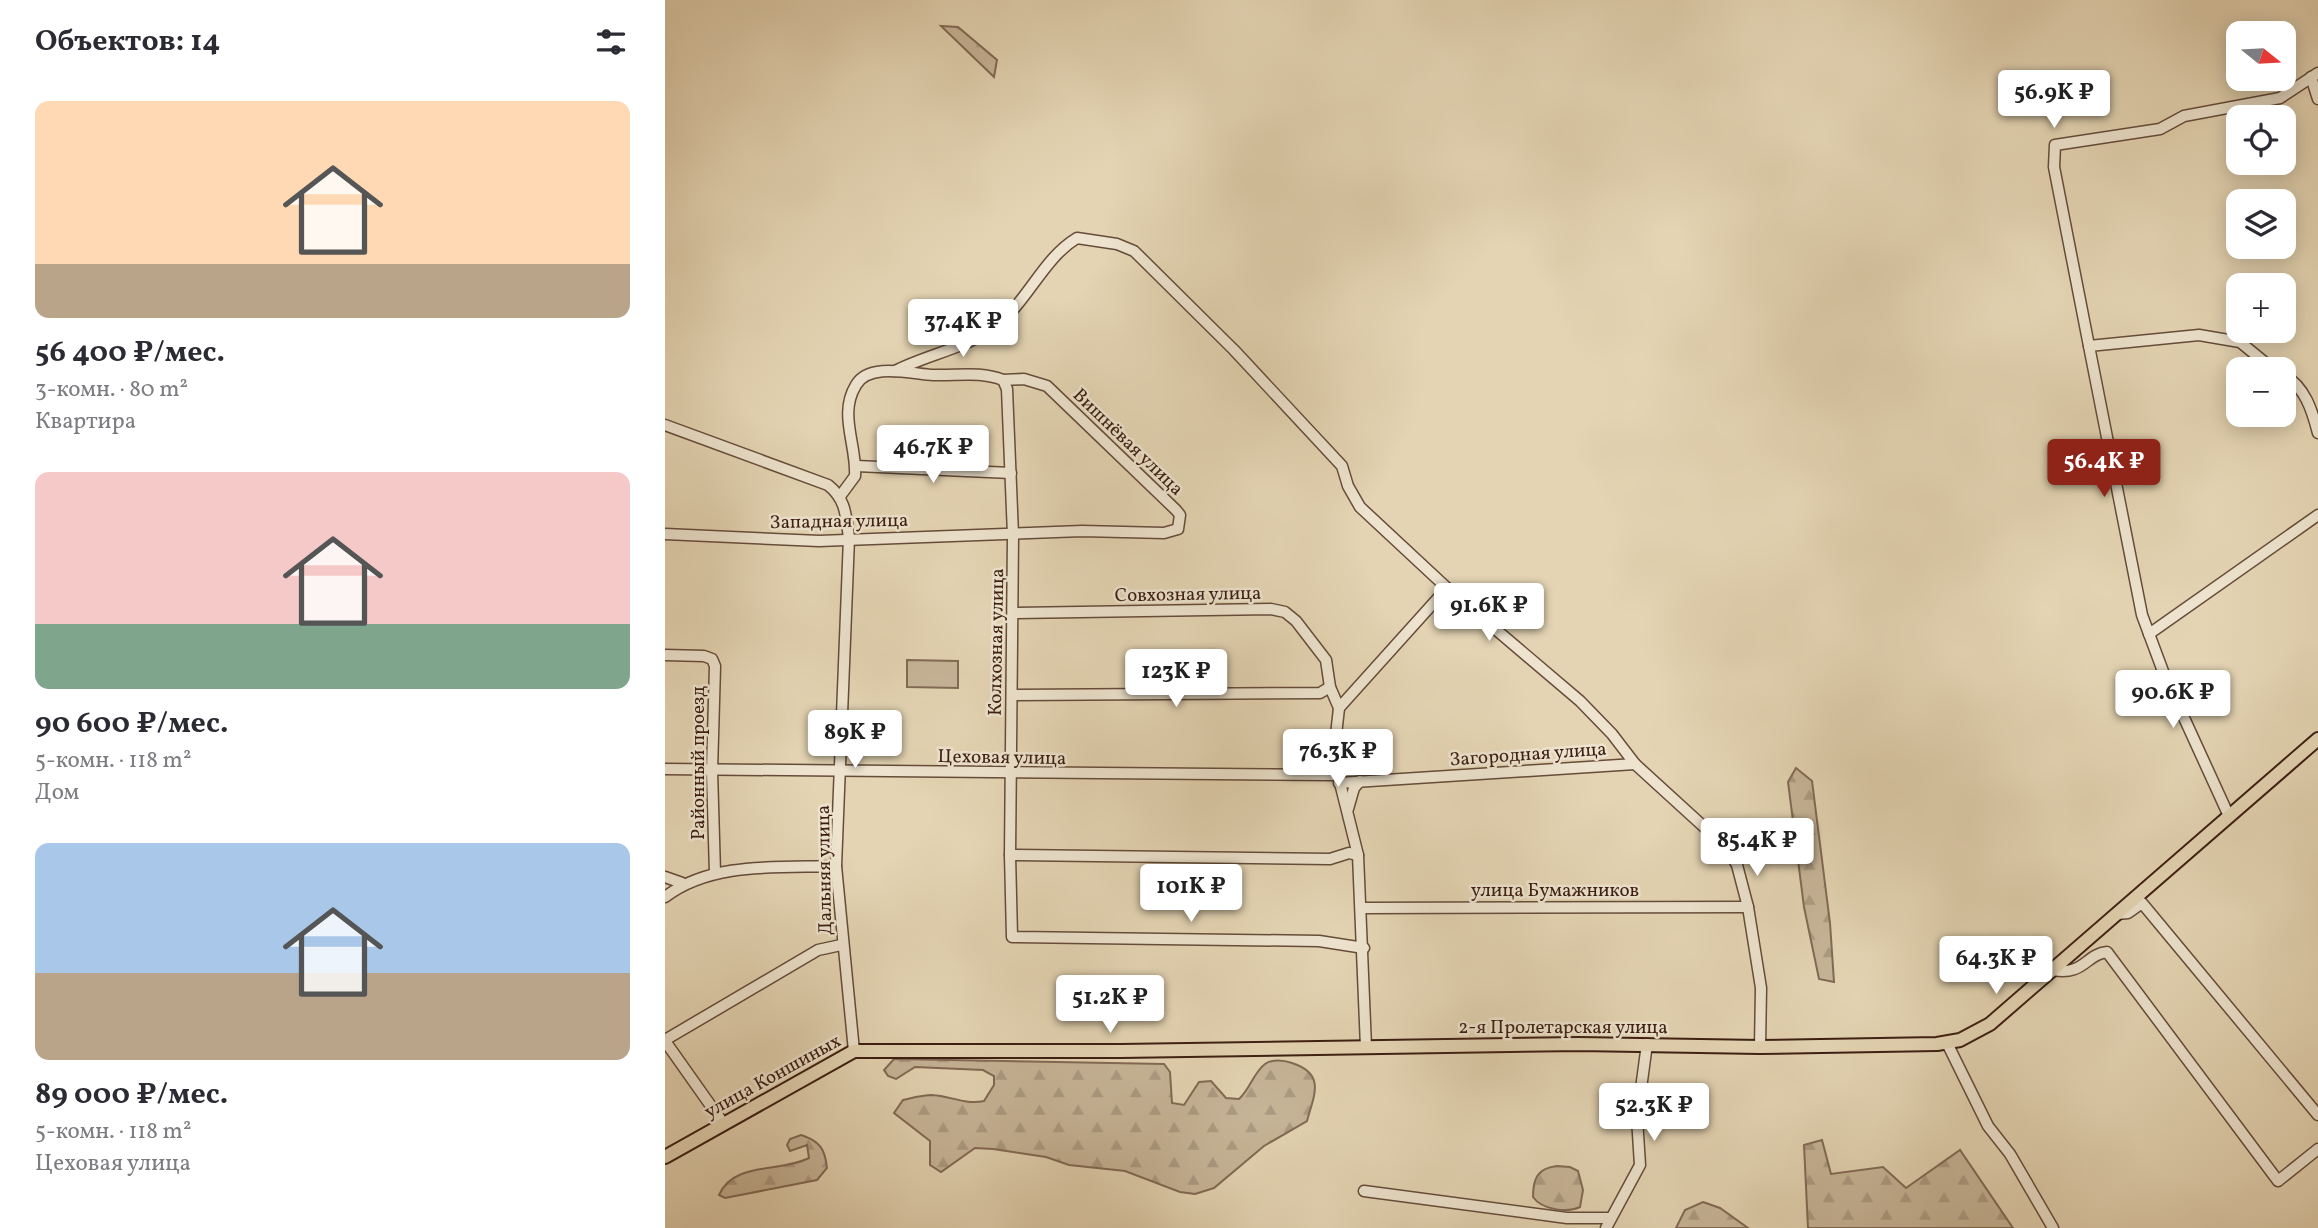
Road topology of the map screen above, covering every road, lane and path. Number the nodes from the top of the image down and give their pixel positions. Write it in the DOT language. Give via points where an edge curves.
graph roads {
  1 [pos="2315,75"];
  2 [pos="2318,99"];
  3 [pos="2089,346"];
  4 [pos="2258,357"];
  5 [pos="895,371"];
  6 [pos="2296,382"];
  7 [pos="1005,385"];
  8 [pos="2315,410"];
  9 [pos="665,425"];
  10 [pos="2318,433"];
  11 [pos="856,466"];
  12 [pos="1011,473"];
  13 [pos="841,495"];
  14 [pos="2318,515"];
  15 [pos="665,534"];
  16 [pos="1013,535"];
  17 [pos="849,538"];
  18 [pos="1447,588"];
  19 [pos="1014,613"];
  20 [pos="2149,634"];
  21 [pos="665,655"];
  22 [pos="1330,687"];
  23 [pos="1012,695"];
  24 [pos="1339,708"];
  25 [pos="2318,739"];
  26 [pos="1635,764"];
  27 [pos="665,769"];
  28 [pos="840,770"];
  29 [pos="712,771"];
  30 [pos="1010,774"];
  31 [pos="1339,779"];
  32 [pos="1360,782"];
  33 [pos="1347,813"];
  34 [pos="2228,814"];
  35 [pos="1010,855"];
  36 [pos="1358,855"];
  37 [pos="836,866"];
  38 [pos="715,873"];
  39 [pos="665,877"];
  40 [pos="683,883"];
  41 [pos="665,897"];
  42 [pos="1748,907"];
  43 [pos="1362,908"];
  44 [pos="2117,914"];
  45 [pos="841,945"];
  46 [pos="1364,948"];
  47 [pos="2053,970"];
  48 [pos="665,1041"];
  49 [pos="1947,1043"];
  50 [pos="1647,1044"];
  51 [pos="1366,1047"];
  52 [pos="1760,1047"];
  53 [pos="853,1051"];
  54 [pos="2318,1115"];
  55 [pos="723,1123"];
  56 [pos="2318,1149"];
  57 [pos="665,1157"];
  58 [pos="1364,1191"];
  59 [pos="1607,1223"];
  60 [pos="2053,1228"];
  1 -- 2 [label="street"];
  1 -- 3 [label="street" via="2280,98 2184,116 2160,129 2055,145 2054,167"];
  3 -- 4 [label="street" via="2199,335 2240,342"];
  3 -- 20 [label="street"];
  5 -- 7 [label="street" via="973,374"];
  5 -- 11 [label="street" via="865,376 856,384 847,421"];
  5 -- 18 [label="street" via="993,328 1065,245 1077,238 1117,244 1134,251 1162,276 1342,466 1360,507"];
  6 -- 8 [label="street"];
  7 -- 12 [label="street, Колхозная улица"];
  7 -- 16 [label="street, Вишнёвая улица" via="1024,380 1047,386 1180,515 1178,529 1164,533"];
  8 -- 10 [label="street"];
  9 -- 13 [label="street" via="828,485"];
  11 -- 12 [label="street"];
  11 -- 13 [label="street" via="851,485"];
  12 -- 16 [label="street, Колхозная улица"];
  13 -- 17 [label="street, Дальняя улица"];
  14 -- 20 [label="street"];
  15 -- 17 [label="street, Западная улица" via="818,541"];
  16 -- 17 [label="street, Западная улица"];
  16 -- 19 [label="street, Колхозная улица"];
  17 -- 28 [label="street, Дальняя улица"];
  18 -- 24 [label="street"];
  18 -- 26 [label="street" via="1580,701"];
  19 -- 22 [label="street, Совхозная улица" via="1285,612 1326,660"];
  19 -- 23 [label="street, Колхозная улица"];
  20 -- 34 [label="street"];
  21 -- 29 [label="street, Районный проезд" via="704,656 715,666"];
  22 -- 23 [label="street" via="1320,693"];
  22 -- 24 [label="street, Совхозная улица"];
  23 -- 30 [label="street, Колхозная улица"];
  24 -- 31 [label="street, Совхозная улица"];
  25 -- 34 [label="main road"];
  26 -- 32 [label="street, Загородная улица"];
  26 -- 42 [label="street" via="1726,847 1737,865"];
  27 -- 29 [label="street, Цеховая улица"];
  28 -- 29 [label="street, Цеховая улица"];
  28 -- 30 [label="street, Цеховая улица"];
  28 -- 37 [label="street, Дальняя улица"];
  29 -- 38 [label="street, Районный проезд"];
  30 -- 31 [label="street, Цеховая улица"];
  30 -- 35 [label="street, Колхозная улица"];
  31 -- 32 [label="street, Загородная улица"];
  31 -- 33 [label="street, Совхозная улица"];
  32 -- 33 [label="street"];
  33 -- 36 [label="street, Совхозная улица"];
  34 -- 44 [label="main road, 2-я Пролетарская улица"];
  35 -- 36 [label="street" via="1331,859"];
  35 -- 46 [label="street, Колхозная улица" via="1012,937 1319,941"];
  36 -- 43 [label="street, Совхозная улица"];
  37 -- 38 [label="street"];
  37 -- 45 [label="street, Дальняя улица"];
  38 -- 40 [label="street"];
  39 -- 40 [label="street"];
  40 -- 41 [label="street"];
  42 -- 43 [label="street, улица Бумажников"];
  42 -- 52 [label="street" via="1761,988"];
  43 -- 46 [label="street, Совхозная улица"];
  44 -- 47 [label="main road, 2-я Пролетарская улица"];
  44 -- 54 [label="street" via="2142,903"];
  45 -- 48 [label="street" via="818,950"];
  45 -- 53 [label="street, Дальняя улица"];
  46 -- 51 [label="street, Совхозная улица"];
  47 -- 49 [label="main road, 2-я Пролетарская улица" via="1974,1035"];
  47 -- 56 [label="street" via="2080,969 2102,952 2113,957 2278,1181"];
  48 -- 55 [label="street"];
  49 -- 52 [label="main road, 2-я Пролетарская улица"];
  49 -- 60 [label="street" via="1988,1126 2010,1154"];
  50 -- 51 [label="main road, 2-я Пролетарская улица"];
  50 -- 52 [label="main road, 2-я Пролетарская улица"];
  50 -- 59 [label="street" via="1637,1118 1640,1165"];
  51 -- 53 [label="main road, улица Коншиных"];
  53 -- 55 [label="main road, улица Коншиных"];
  55 -- 57 [label="main road, улица Коншиных"];
  58 -- 59 [label="street"];
}
